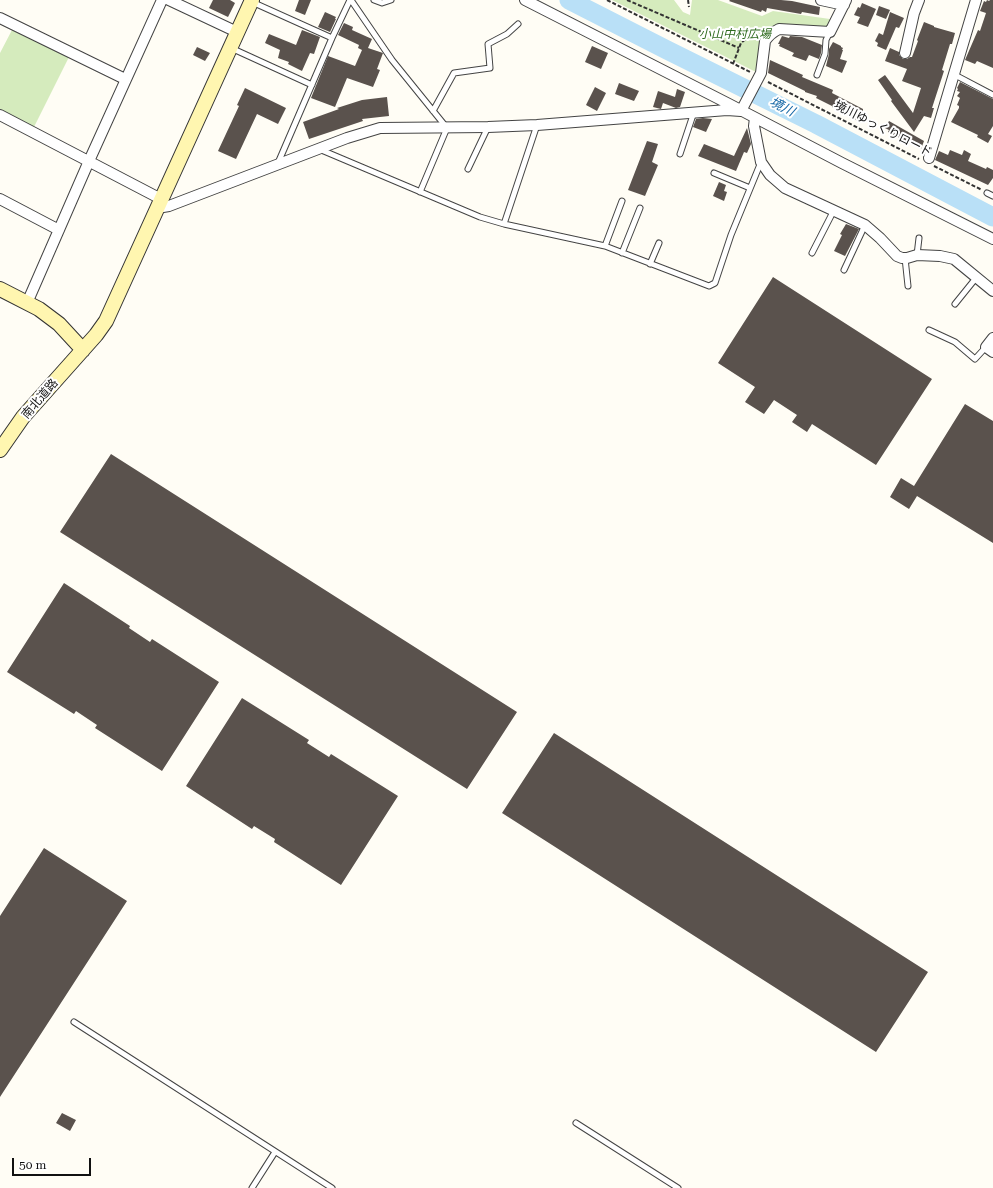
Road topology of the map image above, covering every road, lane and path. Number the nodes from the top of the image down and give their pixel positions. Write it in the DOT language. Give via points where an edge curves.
graph roads {
  1 [pos="162,0"];
  2 [pos="169,0"];
  3 [pos="351,0"];
  4 [pos="374,0"];
  5 [pos="391,0"];
  6 [pos="525,0"];
  7 [pos="606,0"];
  8 [pos="627,0"];
  9 [pos="688,0"];
  10 [pos="821,0"];
  11 [pos="919,0"];
  12 [pos="976,0"];
  13 [pos="252,1"];
  14 [pos="845,2"];
  15 [pos="689,7"];
  16 [pos="0,18"];
  17 [pos="518,24"];
  18 [pos="237,32"];
  19 [pos="830,32"];
  20 [pos="332,38"];
  21 [pos="230,48"];
  22 [pos="739,48"];
  23 [pos="905,53"];
  24 [pos="817,75"];
  25 [pos="955,75"];
  26 [pos="758,78"];
  27 [pos="125,79"];
  28 [pos="312,86"];
  29 [pos="993,95"];
  30 [pos="743,109"];
  31 [pos="433,111"];
  32 [pos="692,112"];
  33 [pos="0,115"];
  34 [pos="755,118"];
  35 [pos="537,125"];
  36 [pos="488,127"];
  37 [pos="446,128"];
  38 [pos="318,149"];
  39 [pos="680,154"];
  40 [pos="89,161"];
  41 [pos="928,161"];
  42 [pos="761,162"];
  43 [pos="278,164"];
  44 [pos="468,169"];
  45 [pos="714,173"];
  46 [pos="750,188"];
  47 [pos="420,192"];
  48 [pos="987,193"];
  49 [pos="993,196"];
  50 [pos="0,199"];
  51 [pos="622,201"];
  52 [pos="159,204"];
  53 [pos="640,208"];
  54 [pos="834,210"];
  55 [pos="504,224"];
  56 [pos="865,225"];
  57 [pos="59,230"];
  58 [pos="919,238"];
  59 [pos="993,238"];
  60 [pos="659,243"];
  61 [pos="605,246"];
  62 [pos="622,253"];
  63 [pos="812,253"];
  64 [pos="917,255"];
  65 [pos="905,258"];
  66 [pos="650,264"];
  67 [pos="844,270"];
  68 [pos="976,278"];
  69 [pos="908,286"];
  70 [pos="0,289"];
  71 [pos="993,291"];
  72 [pos="27,303"];
  73 [pos="955,304"];
  74 [pos="929,330"];
  75 [pos="993,338"];
  76 [pos="82,350"];
  77 [pos="990,350"];
  78 [pos="0,450"];
  79 [pos="74,1022"];
  80 [pos="576,1123"];
  81 [pos="275,1152"];
  82 [pos="252,1188"];
  83 [pos="332,1188"];
  84 [pos="678,1188"];
  1 -- 27 [label="street"];
  2 -- 18 [label="street"];
  3 -- 20 [label="lane"];
  3 -- 31 [label="lane" via="392,60"];
  4 -- 5 [label="lane" via="382,3"];
  6 -- 30 [label="street"];
  7 -- 26 [label="path, 境川ゆっくりロード"];
  8 -- 22 [label="path"];
  9 -- 15 [label="path"];
  10 -- 14 [label="street"];
  11 -- 23 [label="street"];
  12 -- 25 [label="street"];
  13 -- 18 [label="street, 南北道路"];
  13 -- 20 [label="lane"];
  14 -- 19 [label="street"];
  16 -- 27 [label="street"];
  17 -- 31 [label="lane" via="507,34 488,44 490,68 454,73"];
  18 -- 21 [label="street, 南北道路"];
  19 -- 24 [label="lane"];
  19 -- 26 [label="street" via="784,29 775,31 765,41"];
  20 -- 28 [label="lane"];
  21 -- 28 [label="lane"];
  21 -- 52 [label="street, 南北道路"];
  25 -- 29 [label="lane"];
  25 -- 41 [label="street"];
  26 -- 30 [label="street"];
  26 -- 41 [label="path, 境川ゆっくりロード"];
  27 -- 40 [label="street"];
  28 -- 43 [label="lane"];
  30 -- 32 [label="street"];
  30 -- 34 [label="street"];
  31 -- 37 [label="lane"];
  32 -- 35 [label="street"];
  32 -- 39 [label="lane" via="693,116"];
  33 -- 40 [label="street"];
  34 -- 42 [label="street" via="754,126"];
  34 -- 59 [label="street"];
  35 -- 36 [label="street"];
  35 -- 55 [label="lane"];
  36 -- 37 [label="street"];
  36 -- 44 [label="lane"];
  37 -- 38 [label="street" via="380,128"];
  37 -- 47 [label="lane"];
  38 -- 43 [label="street"];
  38 -- 47 [label="lane"];
  40 -- 52 [label="street"];
  40 -- 57 [label="street"];
  41 -- 48 [label="path, 境川ゆっくりロード"];
  42 -- 46 [label="lane"];
  42 -- 54 [label="street" via="770,175 785,188"];
  43 -- 52 [label="street" via="169,206"];
  45 -- 46 [label="lane"];
  46 -- 66 [label="lane" via="715,283 709,286"];
  47 -- 55 [label="lane" via="480,217"];
  48 -- 49 [label="lane"];
  50 -- 57 [label="street"];
  51 -- 61 [label="lane"];
  52 -- 76 [label="street, 南北道路" via="106,321"];
  53 -- 62 [label="lane"];
  54 -- 56 [label="street"];
  54 -- 63 [label="lane"];
  55 -- 61 [label="lane"];
  56 -- 65 [label="street" via="897,256"];
  56 -- 67 [label="lane"];
  57 -- 72 [label="street"];
  58 -- 64 [label="lane"];
  60 -- 66 [label="lane"];
  61 -- 62 [label="lane"];
  62 -- 66 [label="lane"];
  64 -- 65 [label="street"];
  64 -- 68 [label="street" via="954,259"];
  65 -- 69 [label="lane"];
  68 -- 71 [label="street"];
  68 -- 73 [label="lane"];
  70 -- 72 [label="street"];
  72 -- 76 [label="street" via="59,324"];
  74 -- 77 [label="lane" via="955,342 975,359"];
  75 -- 77 [label="street"];
  76 -- 78 [label="street, 南北道路" via="23,417"];
  79 -- 81 [label="lane"];
  80 -- 84 [label="lane"];
  81 -- 82 [label="lane"];
  81 -- 83 [label="lane"];
}
